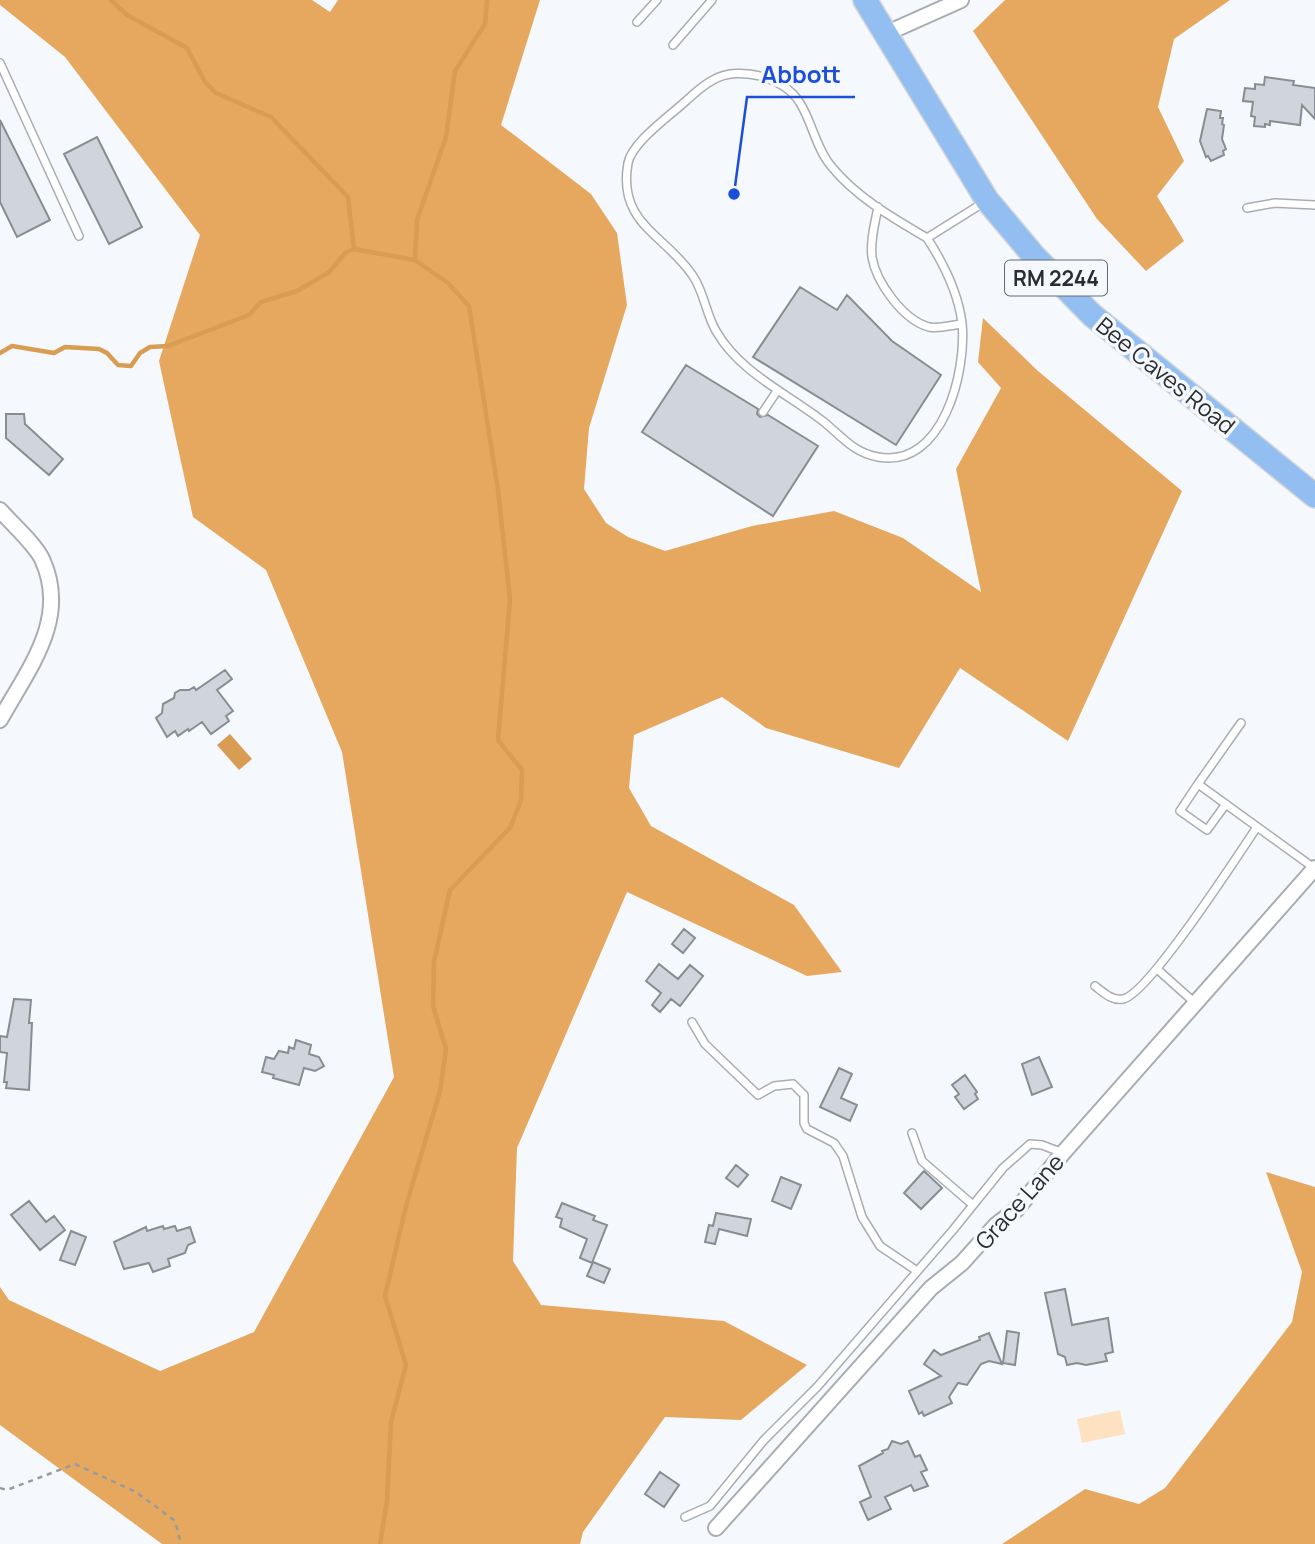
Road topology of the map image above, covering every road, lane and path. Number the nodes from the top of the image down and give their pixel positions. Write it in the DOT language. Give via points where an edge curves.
graph roads {
  1 [pos="657,0"];
  2 [pos="712,0"];
  3 [pos="865,0"];
  4 [pos="961,0"];
  5 [pos="637,22"];
  6 [pos="885,34"];
  7 [pos="673,45"];
  8 [pos="0,63"];
  9 [pos="986,200"];
  10 [pos="1315,205"];
  11 [pos="878,207"];
  12 [pos="1247,208"];
  13 [pos="79,236"];
  14 [pos="927,238"];
  15 [pos="962,324"];
  16 [pos="777,391"];
  17 [pos="763,412"];
  18 [pos="1315,496"];
  19 [pos="0,510"];
  20 [pos="0,720"];
  21 [pos="1241,723"];
  22 [pos="1198,784"];
  23 [pos="1226,804"];
  24 [pos="1257,827"];
  25 [pos="1315,868"];
  26 [pos="1157,969"];
  27 [pos="1096,986"];
  28 [pos="1195,1003"];
  29 [pos="692,1022"];
  30 [pos="912,1133"];
  31 [pos="1063,1153"];
  32 [pos="973,1205"];
  33 [pos="916,1271"];
  34 [pos="0,1488"];
  35 [pos="685,1517"];
  36 [pos="716,1528"];
  37 [pos="181,1544"];
  1 -- 5 [label="lane"];
  2 -- 7 [label="lane"];
  3 -- 6 [label="main road, Bee Caves Road / RM 2244"];
  4 -- 6 [label="street"];
  6 -- 9 [label="main road, Bee Caves Road / RM 2244"];
  8 -- 13 [label="lane"];
  9 -- 14 [label="lane"];
  9 -- 18 [label="main road, Bee Caves Road / RM 2244" via="1092,315"];
  10 -- 12 [label="lane" via="1275,203"];
  11 -- 14 [label="lane"];
  11 -- 15 [label="lane" via="872,247 877,276 913,320 931,327"];
  11 -- 16 [label="lane" via="830,166 788,87 765,77 743,73 715,78 641,141 628,161 634,213 694,277 716,331 737,358"];
  14 -- 15 [label="lane" via="943,262"];
  15 -- 16 [label="lane" via="961,361 948,412 925,445 901,456 879,458 855,450 824,422"];
  16 -- 17 [label="lane"];
  19 -- 20 [label="street" via="41,558 52,601 43,642"];
  21 -- 22 [label="lane"];
  22 -- 23 [label="lane"];
  22 -- 23 [label="lane" via="1180,811 1208,830"];
  23 -- 24 [label="lane"];
  24 -- 25 [label="lane"];
  24 -- 26 [label="lane"];
  25 -- 28 [label="street, Grace Lane"];
  26 -- 27 [label="lane" via="1136,994 1124,999 1111,999"];
  26 -- 28 [label="lane"];
  28 -- 31 [label="street, Grace Lane"];
  29 -- 33 [label="lane" via="705,1044 753,1092 762,1094 774,1086 793,1084 804,1095 807,1129 834,1143 843,1156 862,1217 880,1246"];
  30 -- 32 [label="lane" via="922,1161"];
  31 -- 32 [label="lane" via="1030,1144"];
  31 -- 36 [label="street, Grace Lane" via="1017,1209 931,1288"];
  32 -- 33 [label="lane"];
  33 -- 35 [label="lane" via="709,1506"];
  34 -- 37 [label="path" via="7,1490 75,1465 136,1492 175,1521"];
}
